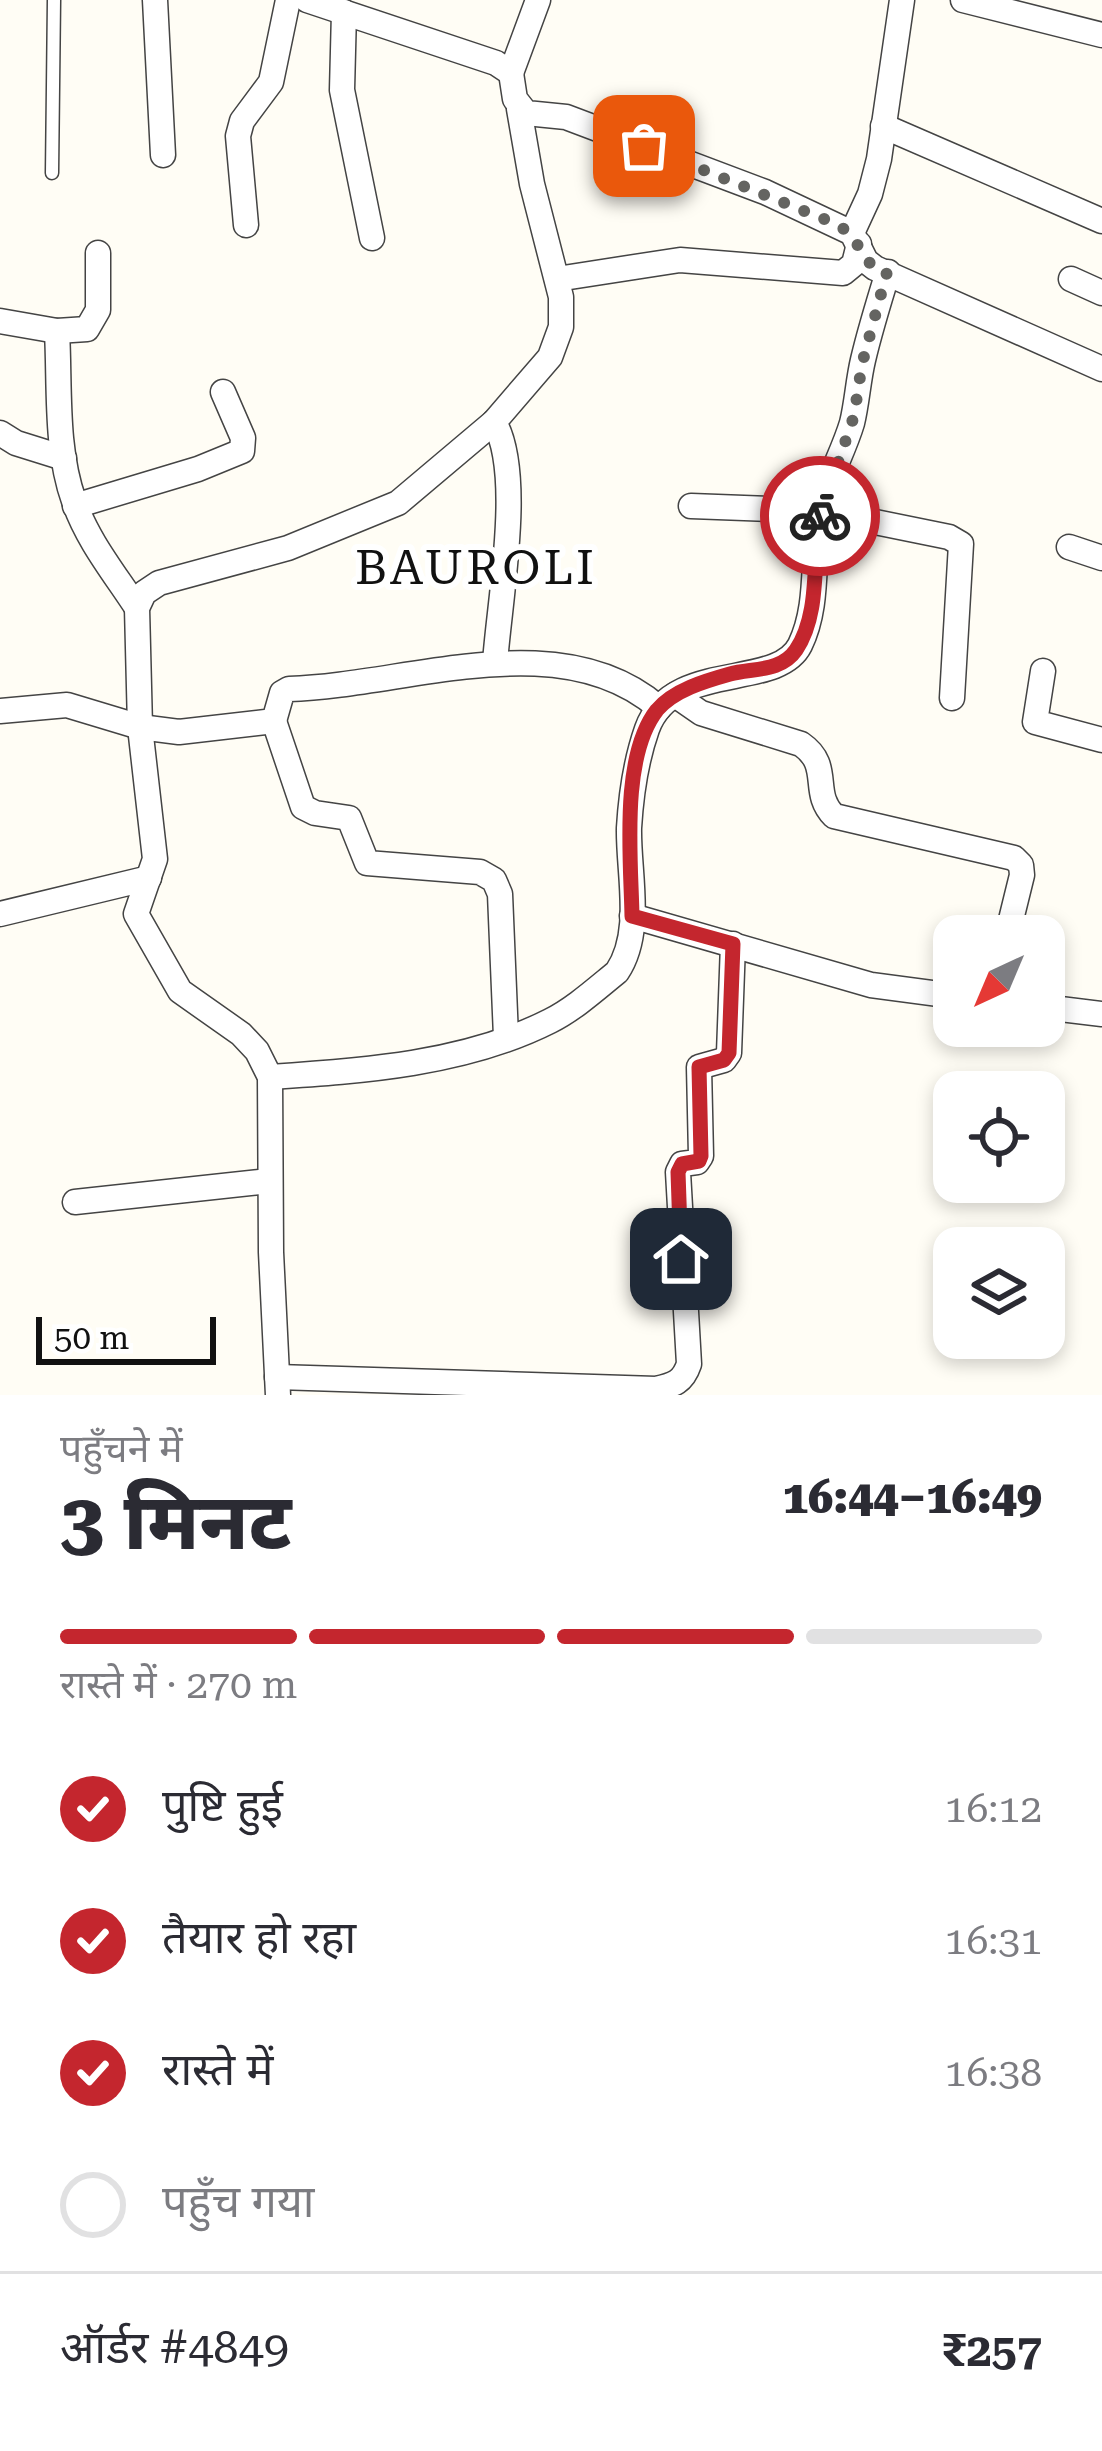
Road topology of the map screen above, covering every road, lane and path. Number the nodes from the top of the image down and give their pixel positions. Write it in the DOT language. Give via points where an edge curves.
graph roads {
  1 [pos="54,0"];
  2 [pos="155,0"];
  3 [pos="288,0"];
  4 [pos="307,0"];
  5 [pos="538,0"];
  6 [pos="902,0"];
  7 [pos="963,0"];
  8 [pos="344,12"];
  9 [pos="1102,35"];
  10 [pos="511,73"];
  11 [pos="519,109"];
  12 [pos="884,126"];
  13 [pos="163,155"];
  14 [pos="52,173"];
  15 [pos="1102,221"];
  16 [pos="245,225"];
  17 [pos="372,238"];
  18 [pos="855,238"];
  19 [pos="98,254"];
  20 [pos="887,272"];
  21 [pos="557,279"];
  22 [pos="1071,279"];
  23 [pos="1102,293"];
  24 [pos="0,321"];
  25 [pos="57,331"];
  26 [pos="1102,369"];
  27 [pos="223,392"];
  28 [pos="494,422"];
  29 [pos="0,433"];
  30 [pos="64,458"];
  31 [pos="75,506"];
  32 [pos="691,506"];
  33 [pos="820,511"];
  34 [pos="1069,547"];
  35 [pos="1102,558"];
  36 [pos="137,608"];
  37 [pos="495,663"];
  38 [pos="1043,671"];
  39 [pos="952,698"];
  40 [pos="667,701"];
  41 [pos="0,711"];
  42 [pos="274,721"];
  43 [pos="140,727"];
  44 [pos="1102,740"];
  45 [pos="149,878"];
  46 [pos="0,914"];
  47 [pos="1012,915"];
  48 [pos="632,916"];
  49 [pos="733,944"];
  50 [pos="933,993"];
  51 [pos="1065,1009"];
  52 [pos="1102,1014"];
  53 [pos="506,1037"];
  54 [pos="270,1077"];
  55 [pos="269,1181"];
  56 [pos="75,1202"];
  57 [pos="278,1386"];
  1 -- 14 [label="lane"];
  2 -- 13 [label="street"];
  3 -- 16 [label="street" via="272,82 238,136"];
  4 -- 8 [label="street"];
  5 -- 10 [label="street"];
  6 -- 12 [label="street"];
  7 -- 9 [label="street"];
  8 -- 10 [label="street"];
  8 -- 17 [label="street" via="341,90"];
  10 -- 11 [label="street"];
  11 -- 18 [label="street" via="604,130 765,192"];
  11 -- 21 [label="street"];
  12 -- 15 [label="street"];
  12 -- 18 [label="street"];
  18 -- 20 [label="street" via="866,261"];
  18 -- 21 [label="street" via="854,263 843,273 680,260"];
  19 -- 25 [label="street" via="94,322"];
  20 -- 26 [label="street"];
  20 -- 33 [label="street" via="854,416"];
  21 -- 28 [label="street" via="561,327 550,357"];
  22 -- 23 [label="street"];
  24 -- 25 [label="street"];
  25 -- 30 [label="street"];
  27 -- 31 [label="street" via="242,451"];
  28 -- 36 [label="street" via="398,503 288,548 159,583"];
  28 -- 37 [label="street" via="509,477"];
  29 -- 30 [label="street"];
  30 -- 31 [label="street"];
  31 -- 36 [label="street"];
  32 -- 33 [label="street"];
  33 -- 39 [label="street" via="961,544"];
  33 -- 40 [label="street" via="799,647 771,668"];
  34 -- 35 [label="street"];
  36 -- 43 [label="street"];
  37 -- 40 [label="street" via="595,672"];
  37 -- 42 [label="street" via="289,689"];
  38 -- 44 [label="street" via="1035,722"];
  40 -- 47 [label="street" via="801,744 814,753 834,816 1014,859 1022,875"];
  40 -- 48 [label="street" via="649,723 636,766"];
  41 -- 43 [label="street" via="68,705"];
  42 -- 43 [label="street" via="179,732"];
  42 -- 53 [label="street" via="303,807 349,818 367,863 480,872 494,880"];
  43 -- 45 [label="street" via="155,837"];
  45 -- 46 [label="street"];
  45 -- 54 [label="street" via="136,914 180,991 241,1034"];
  48 -- 49 [label="street"];
  48 -- 53 [label="street" via="617,972 566,1012"];
  49 -- 50 [label="street" via="871,985"];
  49 -- 57 [label="street" via="729,1053 699,1067 701,1156 678,1172 685,1377 656,1389"];
  51 -- 52 [label="street"];
  53 -- 54 [label="street" via="411,1064"];
  54 -- 55 [label="street"];
  55 -- 56 [label="street"];
  55 -- 57 [label="street"];
}
